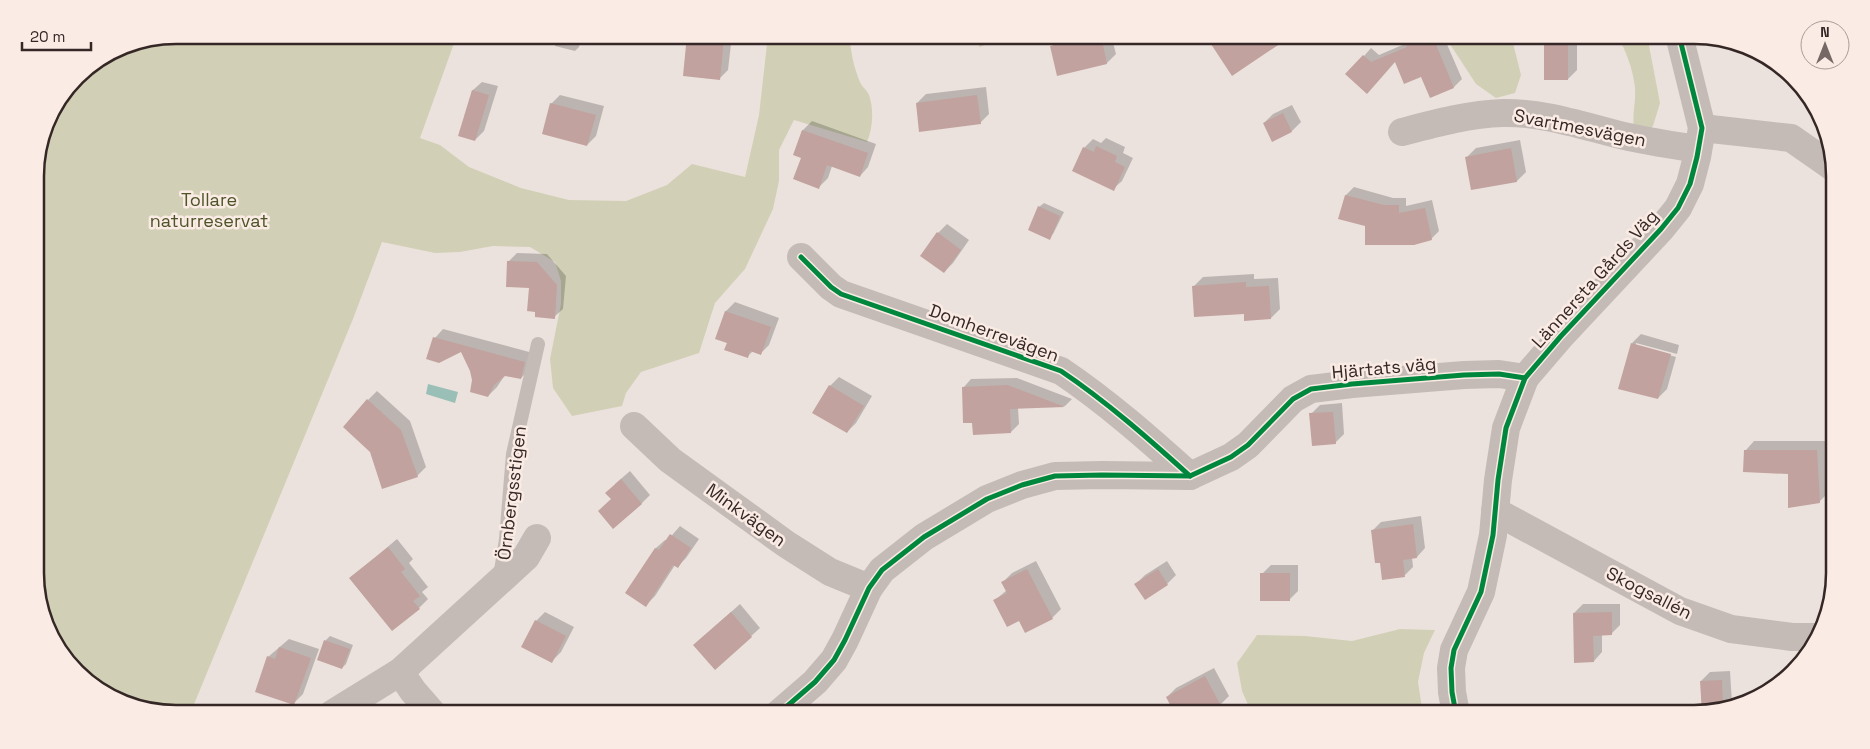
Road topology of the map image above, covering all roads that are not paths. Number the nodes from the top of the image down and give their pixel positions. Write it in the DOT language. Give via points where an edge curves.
graph roads {
  1 [pos="1681,44"];
  2 [pos="1402,132"];
  3 [pos="1700,139"];
  4 [pos="1825,162"];
  5 [pos="801,257"];
  6 [pos="538,344"];
  7 [pos="1525,378"];
  8 [pos="634,426"];
  9 [pos="1190,476"];
  10 [pos="1495,511"];
  11 [pos="538,538"];
  12 [pos="498,583"];
  13 [pos="868,588"];
  14 [pos="1809,637"];
  15 [pos="400,672"];
  16 [pos="345,705"];
  17 [pos="425,705"];
  18 [pos="788,705"];
  19 [pos="1454,705"];
  1 -- 3 [label="street, Lännersta Gårds Väg"];
  2 -- 3 [label="street, Svartmesvägen" via="1472,116 1505,113 1532,115 1630,138"];
  3 -- 4 [label="street, Svartmesvägen" via="1791,138"];
  3 -- 7 [label="street, Lännersta Gårds Väg" via="1690,184 1678,208"];
  5 -- 9 [label="street, Domherrevägen" via="841,294 1061,371 1090,390"];
  6 -- 12 [label="lane, Örnbergsstigen" via="513,454 503,565"];
  7 -- 9 [label="street, Hjärtats väg" via="1499,374 1464,375 1311,389 1293,399 1248,445"];
  7 -- 10 [label="street, Lännersta Gårds Väg" via="1506,428"];
  8 -- 13 [label="street, Minkvägen" via="670,460 778,539 830,572"];
  9 -- 13 [label="street, Hjärtats väg" via="1055,476 1022,485 987,499 924,537 882,570"];
  10 -- 14 [label="street, Skogsallén" via="1680,611 1732,629"];
  10 -- 19 [label="street, Lännersta Gårds Väg" via="1481,592 1454,650 1451,668"];
  11 -- 12 [label="street, Örnbergsstigen" via="526,556"];
  12 -- 15 [label="street, Örnbergsstigen"];
  13 -- 18 [label="street, Hjärtats väg" via="834,660"];
  15 -- 16 [label="street, Örnbergsstigen"];
  15 -- 17 [label="street"];
}
